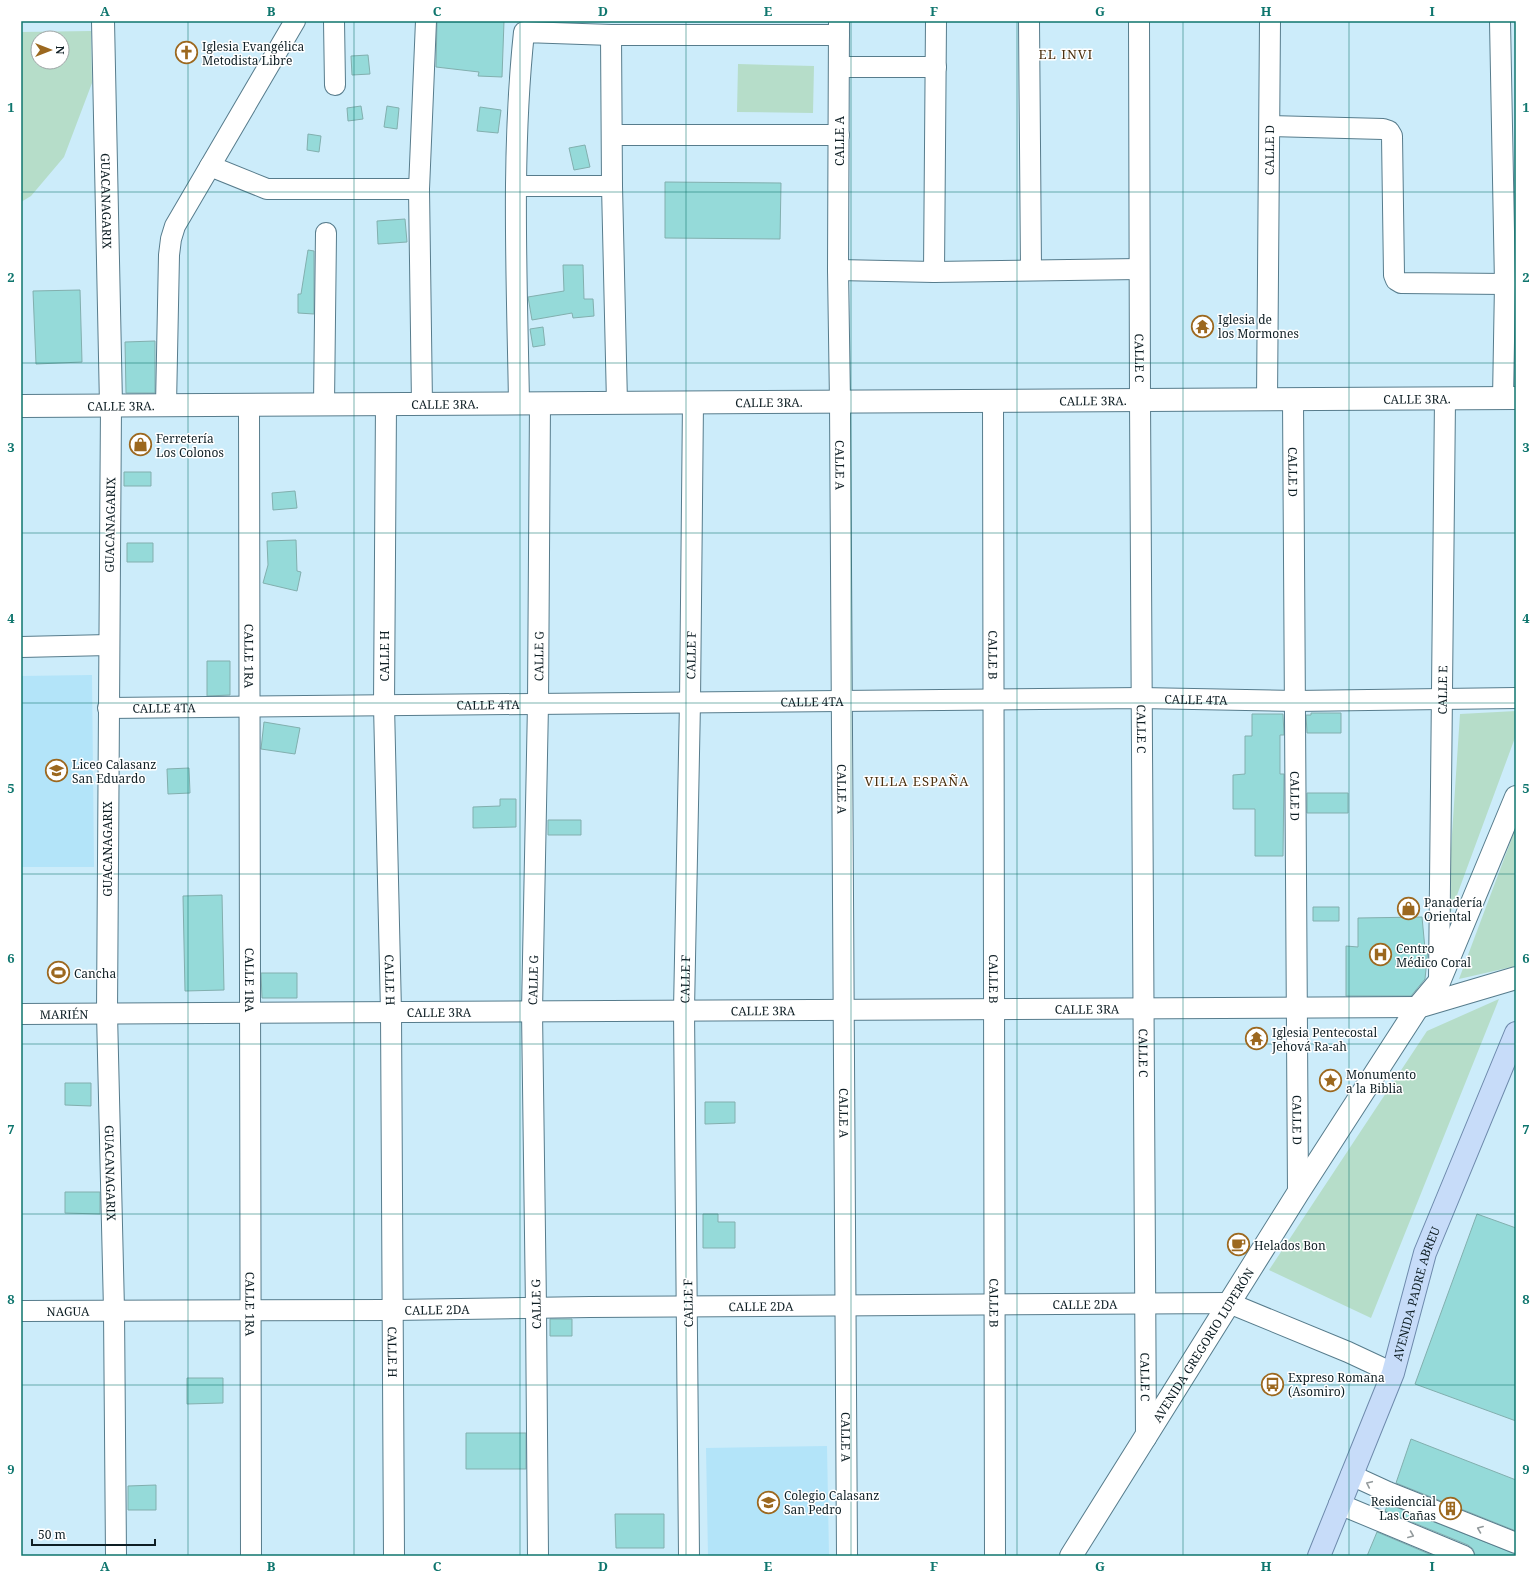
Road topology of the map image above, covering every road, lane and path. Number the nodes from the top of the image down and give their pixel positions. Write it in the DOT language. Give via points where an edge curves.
graph roads {
  1 [pos="103,21"];
  2 [pos="295,21"];
  3 [pos="334,21"];
  4 [pos="426,21"];
  5 [pos="936,21"];
  6 [pos="1029,21"];
  7 [pos="1139,21"];
  8 [pos="1146,21"];
  9 [pos="1270,21"];
  10 [pos="1500,21"];
  11 [pos="526,27"];
  12 [pos="839,28"];
  13 [pos="611,35"];
  14 [pos="839,67"];
  15 [pos="936,67"];
  16 [pos="335,85"];
  17 [pos="1270,126"];
  18 [pos="612,135"];
  19 [pos="839,135"];
  20 [pos="210,166"];
  21 [pos="516,186"];
  22 [pos="612,186"];
  23 [pos="419,189"];
  24 [pos="326,233"];
  25 [pos="1139,269"];
  26 [pos="838,270"];
  27 [pos="1031,270"];
  28 [pos="934,272"];
  29 [pos="1505,284"];
  30 [pos="1445,399"];
  31 [pos="1509,399"];
  32 [pos="1140,400"];
  33 [pos="1267,400"];
  34 [pos="1293,400"];
  35 [pos="993,401"];
  36 [pos="693,402"];
  37 [pos="840,402"];
  38 [pos="530,403"];
  39 [pos="617,403"];
  40 [pos="249,404"];
  41 [pos="324,404"];
  42 [pos="386,404"];
  43 [pos="422,404"];
  44 [pos="111,405"];
  45 [pos="166,405"];
  46 [pos="21,406"];
  47 [pos="109,645"];
  48 [pos="21,647"];
  49 [pos="1141,698"];
  50 [pos="1516,698"];
  51 [pos="993,699"];
  52 [pos="1441,699"];
  53 [pos="842,701"];
  54 [pos="1295,701"];
  55 [pos="690,702"];
  56 [pos="538,704"];
  57 [pos="384,705"];
  58 [pos="250,707"];
  59 [pos="108,708"];
  60 [pos="1516,797"];
  61 [pos="1516,978"];
  62 [pos="1439,982"];
  63 [pos="1418,1007"];
  64 [pos="1143,1008"];
  65 [pos="1297,1008"];
  66 [pos="994,1009"];
  67 [pos="684,1010"];
  68 [pos="844,1010"];
  69 [pos="532,1011"];
  70 [pos="250,1012"];
  71 [pos="391,1012"];
  72 [pos="107,1013"];
  73 [pos="21,1014"];
  74 [pos="1516,1033"];
  75 [pos="1298,1193"];
  76 [pos="1145,1303"];
  77 [pos="1229,1303"];
  78 [pos="994,1304"];
  79 [pos="688,1306"];
  80 [pos="846,1306"];
  81 [pos="536,1308"];
  82 [pos="250,1309"];
  83 [pos="114,1310"];
  84 [pos="393,1310"];
  85 [pos="21,1311"];
  86 [pos="1393,1373"];
  87 [pos="1146,1438"];
  88 [pos="1351,1475"];
  89 [pos="1339,1504"];
  90 [pos="1516,1543"];
  91 [pos="116,1556"];
  92 [pos="251,1556"];
  93 [pos="394,1556"];
  94 [pos="538,1556"];
  95 [pos="689,1556"];
  96 [pos="847,1556"];
  97 [pos="995,1556"];
  98 [pos="1071,1556"];
  99 [pos="1319,1556"];
  100 [pos="1464,1556"];
  1 -- 44 [label="main road, GUACANAGARIX"];
  2 -- 20 [label="street"];
  3 -- 16 [label="street"];
  4 -- 23 [label="street"];
  5 -- 15 [label="street"];
  6 -- 27 [label="street"];
  7 -- 8 [label="street"];
  7 -- 25 [label="street, CALLE C"];
  9 -- 17 [label="street, CALLE D"];
  10 -- 29 [label="street"];
  11 -- 13 [label="street"];
  11 -- 21 [label="street, CALLE G" via="520,68"];
  12 -- 13 [label="street"];
  12 -- 14 [label="street, CALLE A"];
  13 -- 18 [label="street"];
  14 -- 15 [label="street"];
  14 -- 19 [label="street, CALLE A"];
  15 -- 28 [label="street"];
  17 -- 29 [label="street" via="1383,128 1389,131 1392,136 1396,280 1401,283"];
  17 -- 33 [label="street, CALLE D"];
  18 -- 19 [label="street"];
  18 -- 22 [label="street"];
  19 -- 26 [label="street, CALLE A"];
  20 -- 23 [label="street" via="267,189"];
  20 -- 45 [label="street" via="170,239"];
  21 -- 22 [label="street"];
  21 -- 38 [label="street, CALLE G"];
  22 -- 39 [label="street"];
  23 -- 43 [label="street"];
  24 -- 41 [label="street"];
  25 -- 27 [label="street"];
  25 -- 32 [label="street, CALLE C"];
  26 -- 28 [label="street"];
  26 -- 37 [label="street, CALLE A"];
  27 -- 28 [label="street"];
  29 -- 31 [label="street"];
  30 -- 31 [label="main road, CALLE 3RA."];
  30 -- 34 [label="main road, CALLE 3RA."];
  30 -- 52 [label="street, CALLE E"];
  32 -- 33 [label="main road, CALLE 3RA."];
  32 -- 35 [label="main road, CALLE 3RA."];
  32 -- 49 [label="street, CALLE C"];
  33 -- 34 [label="main road, CALLE 3RA."];
  34 -- 54 [label="street, CALLE D"];
  35 -- 37 [label="main road, CALLE 3RA."];
  35 -- 51 [label="street, CALLE B"];
  36 -- 37 [label="main road, CALLE 3RA."];
  36 -- 39 [label="main road, CALLE 3RA."];
  36 -- 55 [label="street, CALLE F"];
  37 -- 53 [label="street, CALLE A"];
  38 -- 39 [label="main road, CALLE 3RA."];
  38 -- 43 [label="main road, CALLE 3RA."];
  38 -- 56 [label="street, CALLE G"];
  40 -- 41 [label="main road, CALLE 3RA."];
  40 -- 45 [label="main road, CALLE 3RA."];
  40 -- 58 [label="street, CALLE 1RA"];
  41 -- 42 [label="main road, CALLE 3RA."];
  42 -- 43 [label="main road, CALLE 3RA."];
  42 -- 57 [label="street, CALLE H"];
  44 -- 45 [label="main road, CALLE 3RA."];
  44 -- 46 [label="main road, CALLE 3RA."];
  44 -- 47 [label="street, GUACANAGARIX"];
  47 -- 48 [label="street"];
  47 -- 59 [label="street, GUACANAGARIX"];
  49 -- 51 [label="street, CALLE 4TA"];
  49 -- 54 [label="street, CALLE 4TA"];
  49 -- 64 [label="street, CALLE C"];
  50 -- 52 [label="street, CALLE 4TA"];
  51 -- 53 [label="street, CALLE 4TA"];
  51 -- 66 [label="street, CALLE B"];
  52 -- 54 [label="street, CALLE 4TA"];
  52 -- 62 [label="street, CALLE E"];
  53 -- 55 [label="street, CALLE 4TA"];
  53 -- 68 [label="street, CALLE A"];
  54 -- 65 [label="street, CALLE D"];
  55 -- 56 [label="street, CALLE 4TA"];
  55 -- 67 [label="street, CALLE F"];
  56 -- 57 [label="street, CALLE 4TA"];
  56 -- 69 [label="street, CALLE G"];
  57 -- 58 [label="street, CALLE 4TA"];
  57 -- 71 [label="street, CALLE H"];
  58 -- 59 [label="street, CALLE 4TA"];
  58 -- 70 [label="street, CALLE 1RA"];
  59 -- 72 [label="street, GUACANAGARIX"];
  60 -- 62 [label="main road, AVENIDA GREGORIO LUPERÓN"];
  61 -- 63 [label="main road"];
  62 -- 63 [label="main road, AVENIDA GREGORIO LUPERÓN"];
  63 -- 65 [label="street, CALLE 3RA"];
  63 -- 75 [label="main road, AVENIDA GREGORIO LUPERÓN"];
  64 -- 65 [label="street, CALLE 3RA"];
  64 -- 66 [label="street, CALLE 3RA"];
  64 -- 76 [label="street, CALLE C"];
  65 -- 75 [label="street, CALLE D"];
  66 -- 68 [label="street, CALLE 3RA"];
  66 -- 78 [label="street, CALLE B"];
  67 -- 68 [label="street, CALLE 3RA"];
  67 -- 69 [label="street, CALLE 3RA"];
  67 -- 79 [label="street, CALLE F"];
  68 -- 80 [label="street, CALLE A"];
  69 -- 71 [label="street, CALLE 3RA"];
  69 -- 81 [label="street, CALLE G"];
  70 -- 71 [label="street, CALLE 3RA"];
  70 -- 72 [label="street, CALLE 3RA"];
  70 -- 82 [label="street, CALLE 1RA"];
  71 -- 84 [label="street, CALLE H"];
  72 -- 73 [label="street, MARIÉN"];
  72 -- 83 [label="street, GUACANAGARIX"];
  74 -- 86 [label="main road, AVENIDA PADRE ABREU" via="1425,1253"];
  75 -- 77 [label="main road, AVENIDA GREGORIO LUPERÓN"];
  76 -- 77 [label="street, CALLE 2DA"];
  76 -- 78 [label="street, CALLE 2DA"];
  76 -- 87 [label="street, CALLE C"];
  77 -- 86 [label="street, CALLE 2DA"];
  77 -- 87 [label="main road, AVENIDA GREGORIO LUPERÓN"];
  78 -- 80 [label="street, CALLE 2DA"];
  78 -- 97 [label="street, CALLE B"];
  79 -- 80 [label="street, CALLE 2DA"];
  79 -- 81 [label="street, CALLE 2DA"];
  79 -- 95 [label="street, CALLE F"];
  80 -- 96 [label="street, CALLE A"];
  81 -- 84 [label="street, CALLE 2DA"];
  81 -- 94 [label="street, CALLE G"];
  82 -- 83 [label="street, CALLE 2DA"];
  82 -- 84 [label="street, CALLE 2DA"];
  82 -- 92 [label="street, CALLE 1RA"];
  83 -- 85 [label="street, NAGUA"];
  83 -- 91 [label="street, GUACANAGARIX"];
  84 -- 93 [label="street, CALLE H"];
  86 -- 88 [label="main road, AVENIDA PADRE ABREU"];
  87 -- 98 [label="main road, AVENIDA GREGORIO LUPERÓN"];
  88 -- 89 [label="main road, AVENIDA PADRE ABREU"];
  90 -- 88 [label="street, one-way"];
  89 -- 99 [label="main road, AVENIDA PADRE ABREU"];
  89 -- 100 [label="street, one-way"];
}
